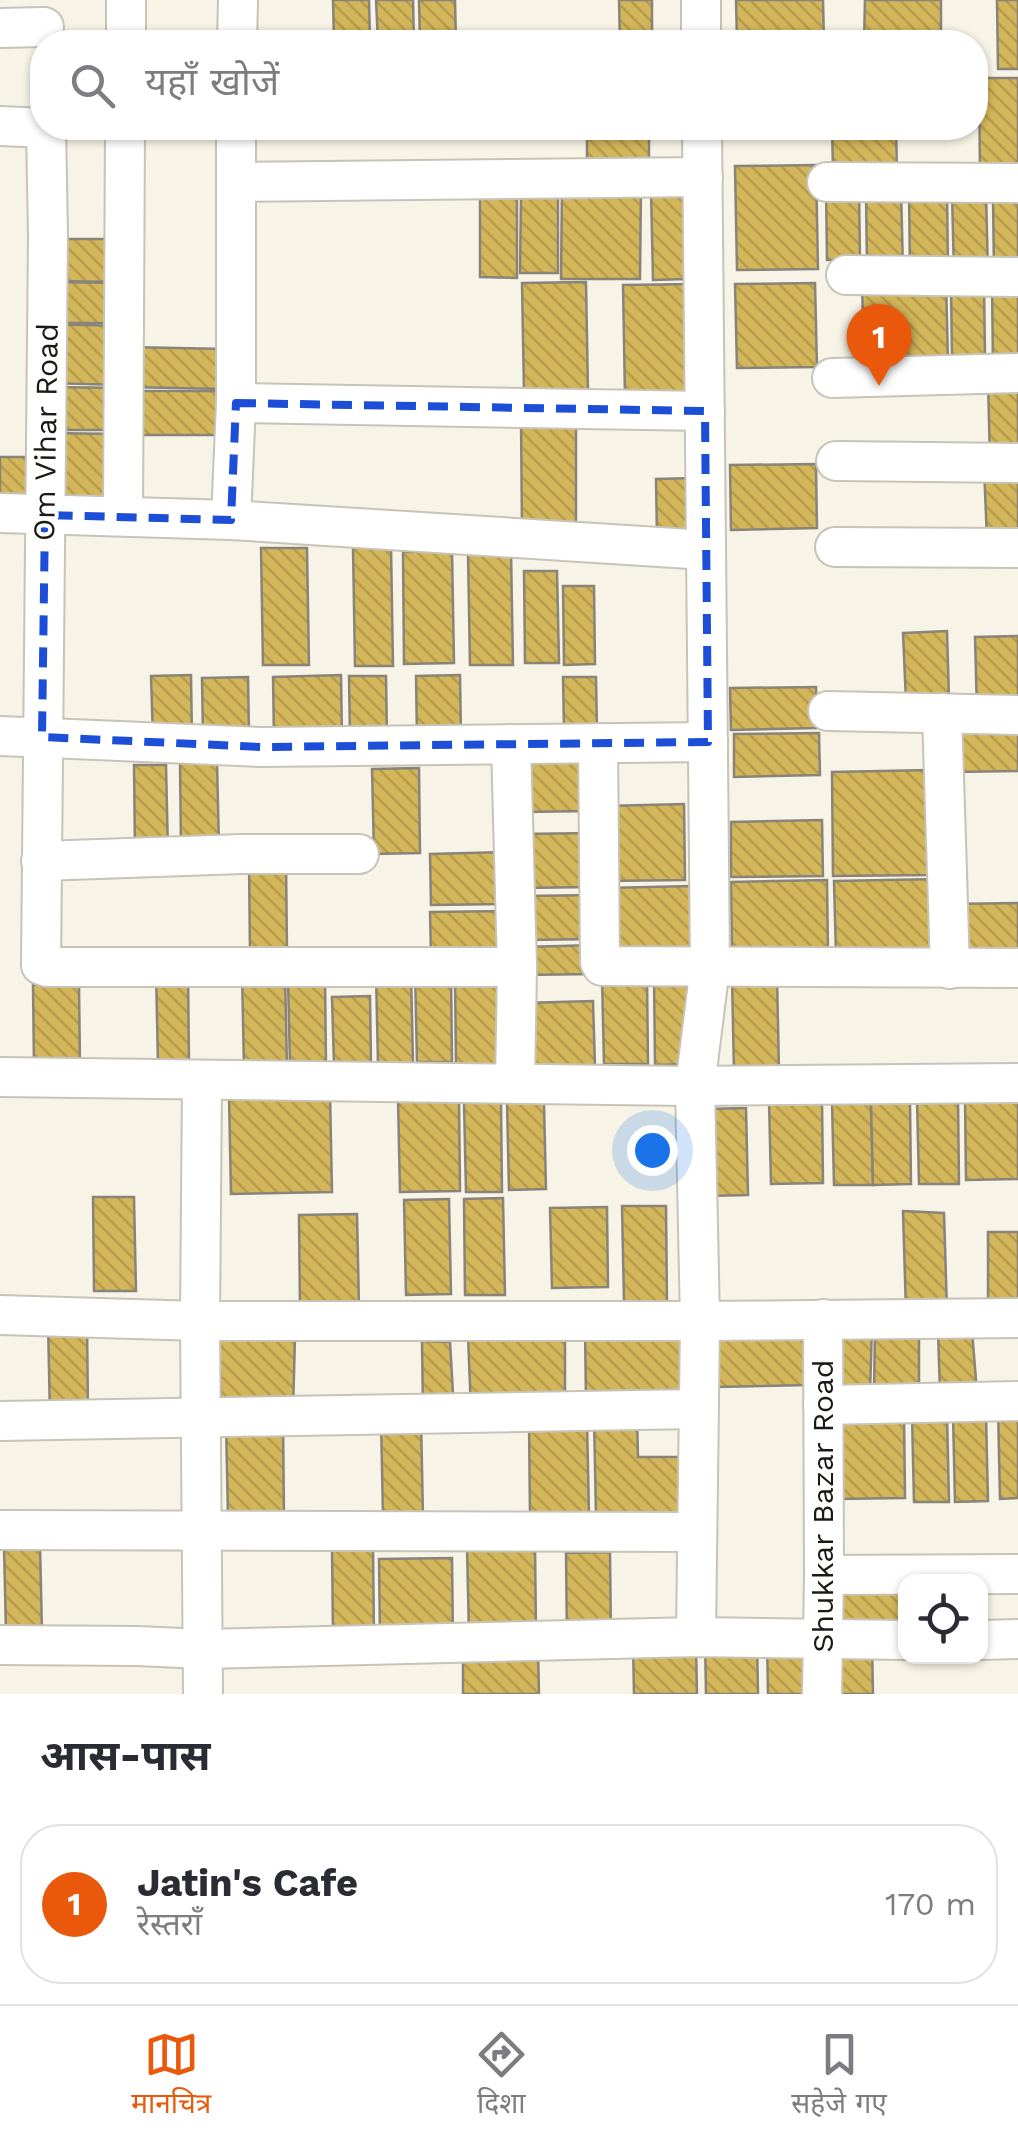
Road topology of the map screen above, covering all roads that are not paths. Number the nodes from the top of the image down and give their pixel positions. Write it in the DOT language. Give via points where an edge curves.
graph roads {
  1 [pos="126,0"];
  2 [pos="238,0"];
  3 [pos="701,0"];
  4 [pos="44,23"];
  5 [pos="0,28"];
  6 [pos="126,30"];
  7 [pos="237,30"];
  8 [pos="701,30"];
  9 [pos="0,126"];
  10 [pos="30,127"];
  11 [pos="46,140"];
  12 [pos="126,140"];
  13 [pos="236,140"];
  14 [pos="702,140"];
  15 [pos="703,177"];
  16 [pos="237,182"];
  17 [pos="827,182"];
  18 [pos="1018,183"];
  19 [pos="846,275"];
  20 [pos="1018,277"];
  21 [pos="1018,373"];
  22 [pos="832,378"];
  23 [pos="236,404"];
  24 [pos="705,412"];
  25 [pos="836,462"];
  26 [pos="1018,464"];
  27 [pos="0,513"];
  28 [pos="46,515"];
  29 [pos="123,516"];
  30 [pos="231,520"];
  31 [pos="836,547"];
  32 [pos="1018,548"];
  33 [pos="706,550"];
  34 [pos="828,711"];
  35 [pos="942,713"];
  36 [pos="1018,715"];
  37 [pos="0,736"];
  38 [pos="42,737"];
  39 [pos="708,742"];
  40 [pos="598,743"];
  41 [pos="511,744"];
  42 [pos="359,854"];
  43 [pos="41,861"];
  44 [pos="517,967"];
  45 [pos="710,968"];
  46 [pos="950,968"];
  47 [pos="1018,968"];
  48 [pos="0,1078"];
  49 [pos="202,1081"];
  50 [pos="1018,1083"];
  51 [pos="515,1084"];
  52 [pos="695,1086"];
  53 [pos="0,1315"];
  54 [pos="1018,1318"];
  55 [pos="823,1319"];
  56 [pos="200,1321"];
  57 [pos="700,1322"];
  58 [pos="1018,1401"];
  59 [pos="823,1405"];
  60 [pos="698,1409"];
  61 [pos="202,1419"];
  62 [pos="0,1420"];
  63 [pos="0,1530"];
  64 [pos="202,1532"];
  65 [pos="697,1532"];
  66 [pos="1018,1574"];
  67 [pos="824,1576"];
  68 [pos="696,1637"];
  69 [pos="1018,1639"];
  70 [pos="823,1640"];
  71 [pos="898,1640"];
  72 [pos="988,1640"];
  73 [pos="0,1646"];
  74 [pos="203,1650"];
  75 [pos="203,1694"];
  76 [pos="822,1694"];
  1 -- 6 [label="street"];
  2 -- 7 [label="street"];
  3 -- 8 [label="street"];
  4 -- 5 [label="street"];
  9 -- 10 [label="street"];
  11 -- 28 [label="street, Om Vihar Road"];
  12 -- 29 [label="street"];
  13 -- 16 [label="street"];
  14 -- 15 [label="street"];
  15 -- 16 [label="street"];
  15 -- 24 [label="street"];
  16 -- 23 [label="street"];
  17 -- 18 [label="street"];
  19 -- 20 [label="street"];
  21 -- 22 [label="street"];
  23 -- 24 [label="street"];
  23 -- 30 [label="street"];
  24 -- 33 [label="street"];
  25 -- 26 [label="street"];
  27 -- 28 [label="street"];
  28 -- 29 [label="street"];
  28 -- 38 [label="street, Om Vihar Road"];
  29 -- 30 [label="street"];
  30 -- 33 [label="street"];
  31 -- 32 [label="street"];
  33 -- 39 [label="street"];
  34 -- 35 [label="street"];
  35 -- 36 [label="street"];
  35 -- 46 [label="street"];
  37 -- 38 [label="street"];
  38 -- 41 [label="street" via="261,748"];
  38 -- 43 [label="street, Om Vihar Road"];
  39 -- 40 [label="street"];
  39 -- 45 [label="street"];
  40 -- 41 [label="street"];
  40 -- 45 [label="street" via="602,966"];
  41 -- 44 [label="street"];
  42 -- 43 [label="street"];
  43 -- 44 [label="street, Om Vihar Road" via="43,966"];
  44 -- 51 [label="street"];
  45 -- 46 [label="street"];
  45 -- 52 [label="street"];
  46 -- 47 [label="street"];
  48 -- 49 [label="street"];
  49 -- 51 [label="street"];
  49 -- 56 [label="street"];
  50 -- 52 [label="street"];
  51 -- 52 [label="street"];
  52 -- 57 [label="street"];
  53 -- 56 [label="street"];
  54 -- 55 [label="street"];
  55 -- 57 [label="street"];
  55 -- 59 [label="street, Shukkar Bazar Road"];
  56 -- 57 [label="street"];
  56 -- 61 [label="street"];
  57 -- 60 [label="street"];
  58 -- 59 [label="street"];
  59 -- 67 [label="street, Shukkar Bazar Road"];
  60 -- 61 [label="street"];
  60 -- 65 [label="street"];
  61 -- 62 [label="street"];
  61 -- 64 [label="street"];
  63 -- 64 [label="street"];
  64 -- 65 [label="street"];
  64 -- 74 [label="street"];
  65 -- 68 [label="street"];
  66 -- 67 [label="street"];
  67 -- 70 [label="street, Shukkar Bazar Road"];
  68 -- 70 [label="street"];
  68 -- 74 [label="street"];
  69 -- 72 [label="street"];
  70 -- 71 [label="street"];
  70 -- 76 [label="street, Shukkar Bazar Road"];
  73 -- 74 [label="street"];
  74 -- 75 [label="street"];
}
